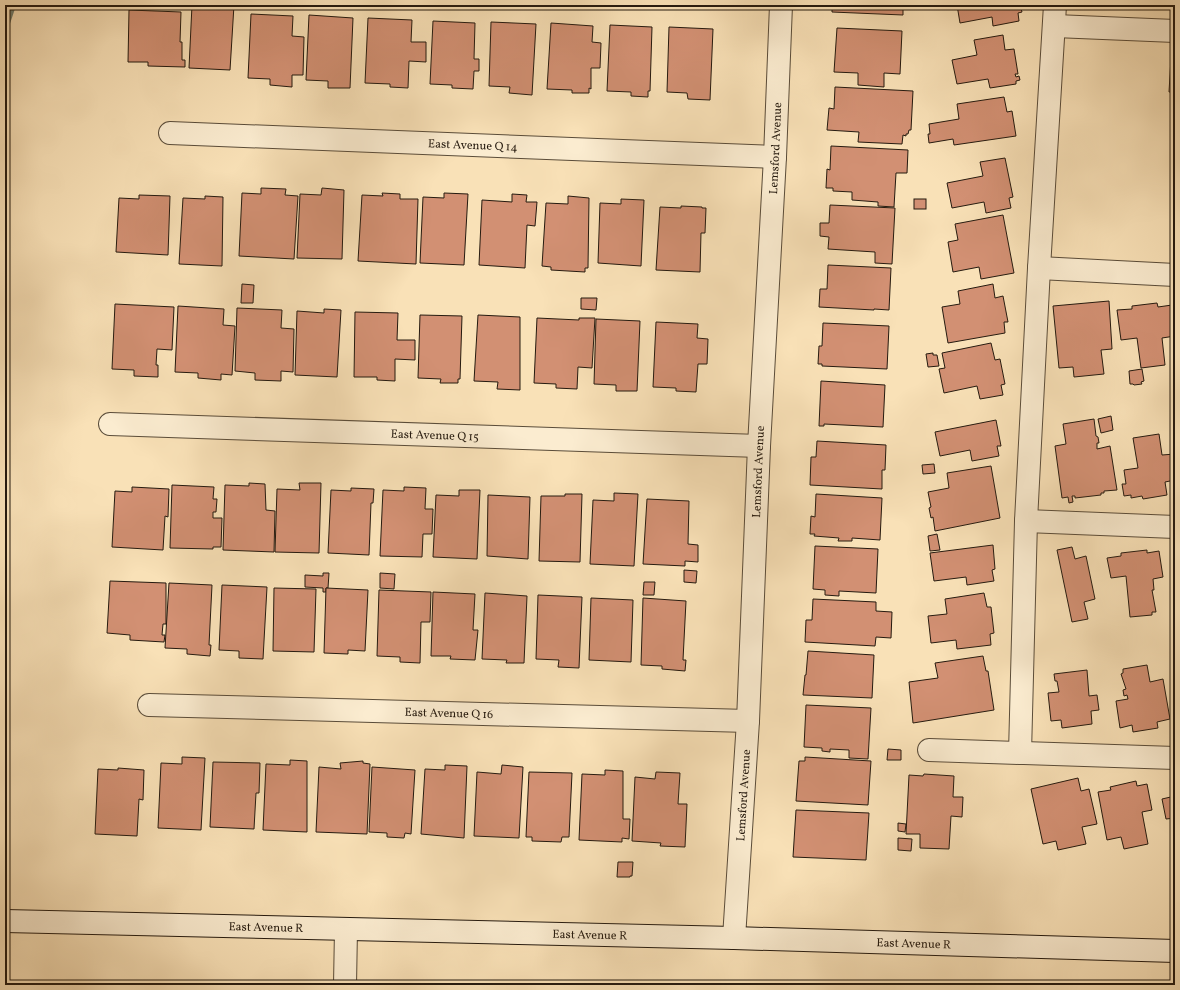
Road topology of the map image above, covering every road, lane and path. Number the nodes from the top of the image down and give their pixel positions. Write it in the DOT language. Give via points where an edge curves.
graph roads {
  1 [pos="781,5"];
  2 [pos="1055,16"];
  3 [pos="1175,31"];
  4 [pos="170,133"];
  5 [pos="775,157"];
  6 [pos="1039,268"];
  7 [pos="1175,275"];
  8 [pos="110,424"];
  9 [pos="759,446"];
  10 [pos="1026,521"];
  11 [pos="1175,527"];
  12 [pos="149,705"];
  13 [pos="748,721"];
  14 [pos="929,750"];
  15 [pos="1020,753"];
  16 [pos="1175,758"];
  17 [pos="5,921"];
  18 [pos="346,929"];
  19 [pos="734,938"];
  20 [pos="1175,951"];
  21 [pos="345,985"];
  1 -- 5 [label="street, Lemsford Avenue"];
  2 -- 3 [label="street"];
  2 -- 6 [label="street"];
  4 -- 5 [label="street, East Avenue Q 14"];
  5 -- 9 [label="street, Lemsford Avenue"];
  6 -- 7 [label="street"];
  6 -- 10 [label="street"];
  8 -- 9 [label="street, East Avenue Q 15"];
  9 -- 13 [label="street, Lemsford Avenue"];
  10 -- 11 [label="street"];
  10 -- 15 [label="street"];
  12 -- 13 [label="street, East Avenue Q 16"];
  13 -- 19 [label="street, Lemsford Avenue"];
  14 -- 15 [label="street"];
  15 -- 16 [label="street"];
  17 -- 18 [label="street, East Avenue R"];
  18 -- 19 [label="street, East Avenue R"];
  18 -- 21 [label="street"];
  19 -- 20 [label="street, East Avenue R"];
}
